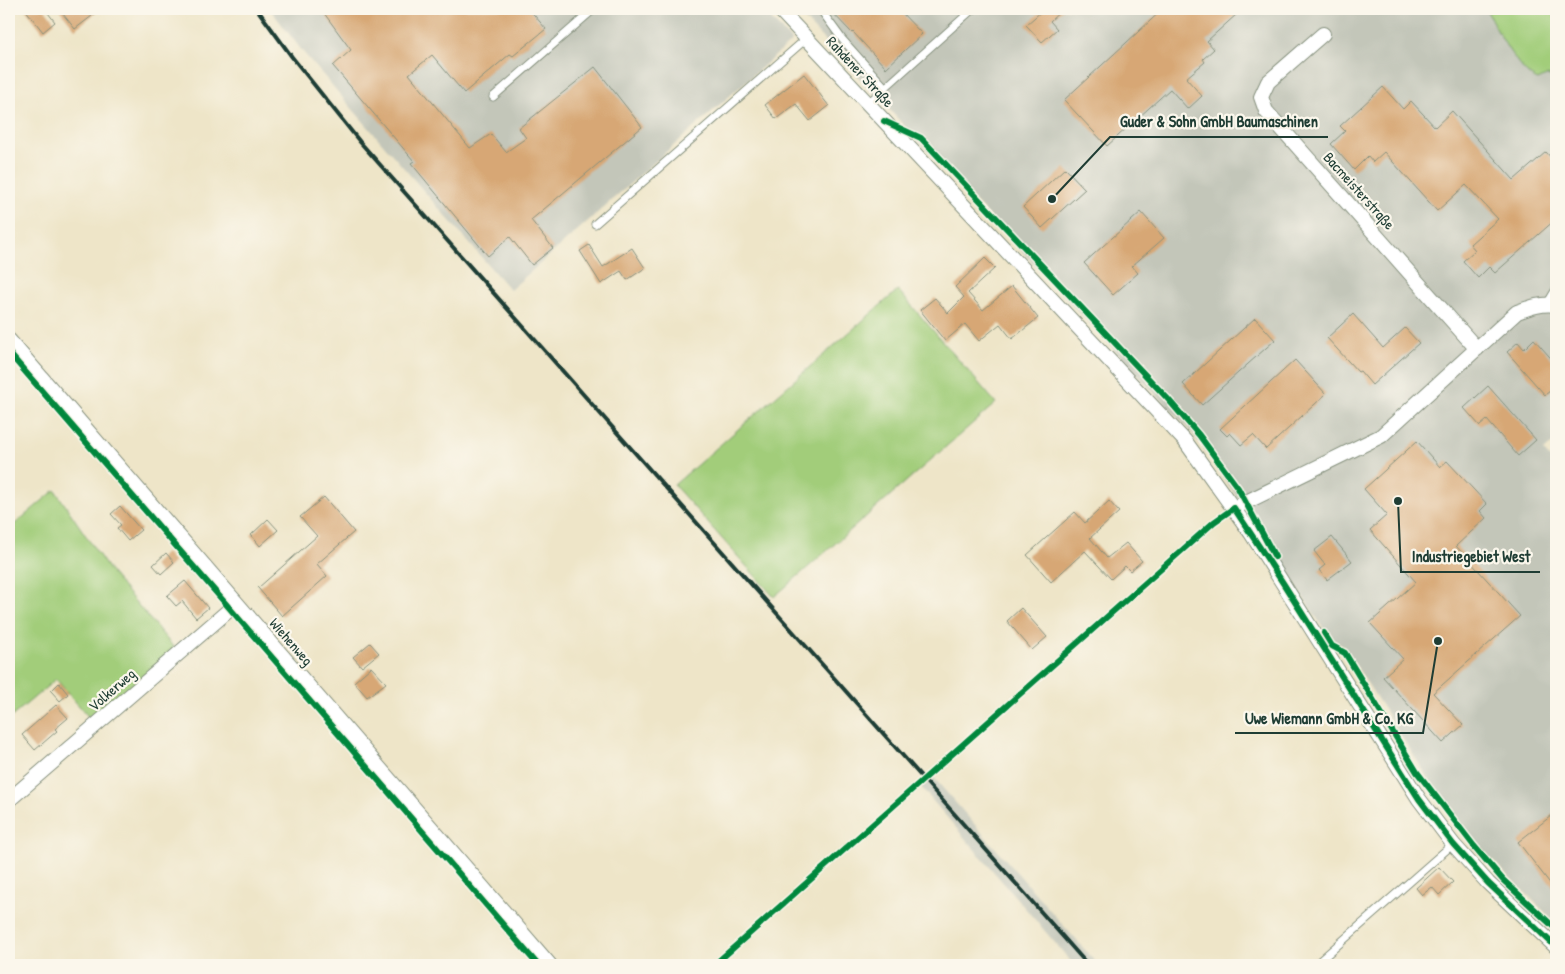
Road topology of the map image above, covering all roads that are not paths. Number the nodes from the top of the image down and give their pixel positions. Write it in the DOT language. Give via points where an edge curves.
graph roads {
  1 [pos="594,9"];
  2 [pos="779,9"];
  3 [pos="820,9"];
  4 [pos="973,9"];
  5 [pos="1323,34"];
  6 [pos="807,38"];
  7 [pos="885,87"];
  8 [pos="493,97"];
  9 [pos="868,103"];
  10 [pos="595,224"];
  11 [pos="1556,289"];
  12 [pos="1552,304"];
  13 [pos="9,340"];
  14 [pos="1477,349"];
  15 [pos="1234,508"];
  16 [pos="236,604"];
  17 [pos="9,800"];
  18 [pos="1453,844"];
  19 [pos="1556,947"];
  20 [pos="550,965"];
  21 [pos="1315,965"];
  1 -- 8 [label="lane"];
  2 -- 6 [label="street, Rahdener Straße"];
  3 -- 7 [label="lane"];
  4 -- 7 [label="lane"];
  5 -- 14 [label="street, Bacmeisterstraße" via="1268,82 1261,97 1266,111"];
  6 -- 9 [label="street, Rahdener Straße"];
  6 -- 10 [label="lane"];
  7 -- 9 [label="lane"];
  9 -- 15 [label="street, Rahdener Straße" via="1185,441"];
  11 -- 12 [label="lane"];
  12 -- 14 [label="street" via="1534,305 1517,312"];
  13 -- 16 [label="street, Wiehenweg"];
  14 -- 15 [label="street" via="1381,436"];
  15 -- 18 [label="street, Rahdener Straße" via="1405,777"];
  16 -- 17 [label="street, Volkerweg"];
  16 -- 20 [label="street, Wiehenweg"];
  18 -- 19 [label="street, Rahdener Straße" via="1488,883"];
  18 -- 21 [label="lane"];
}
